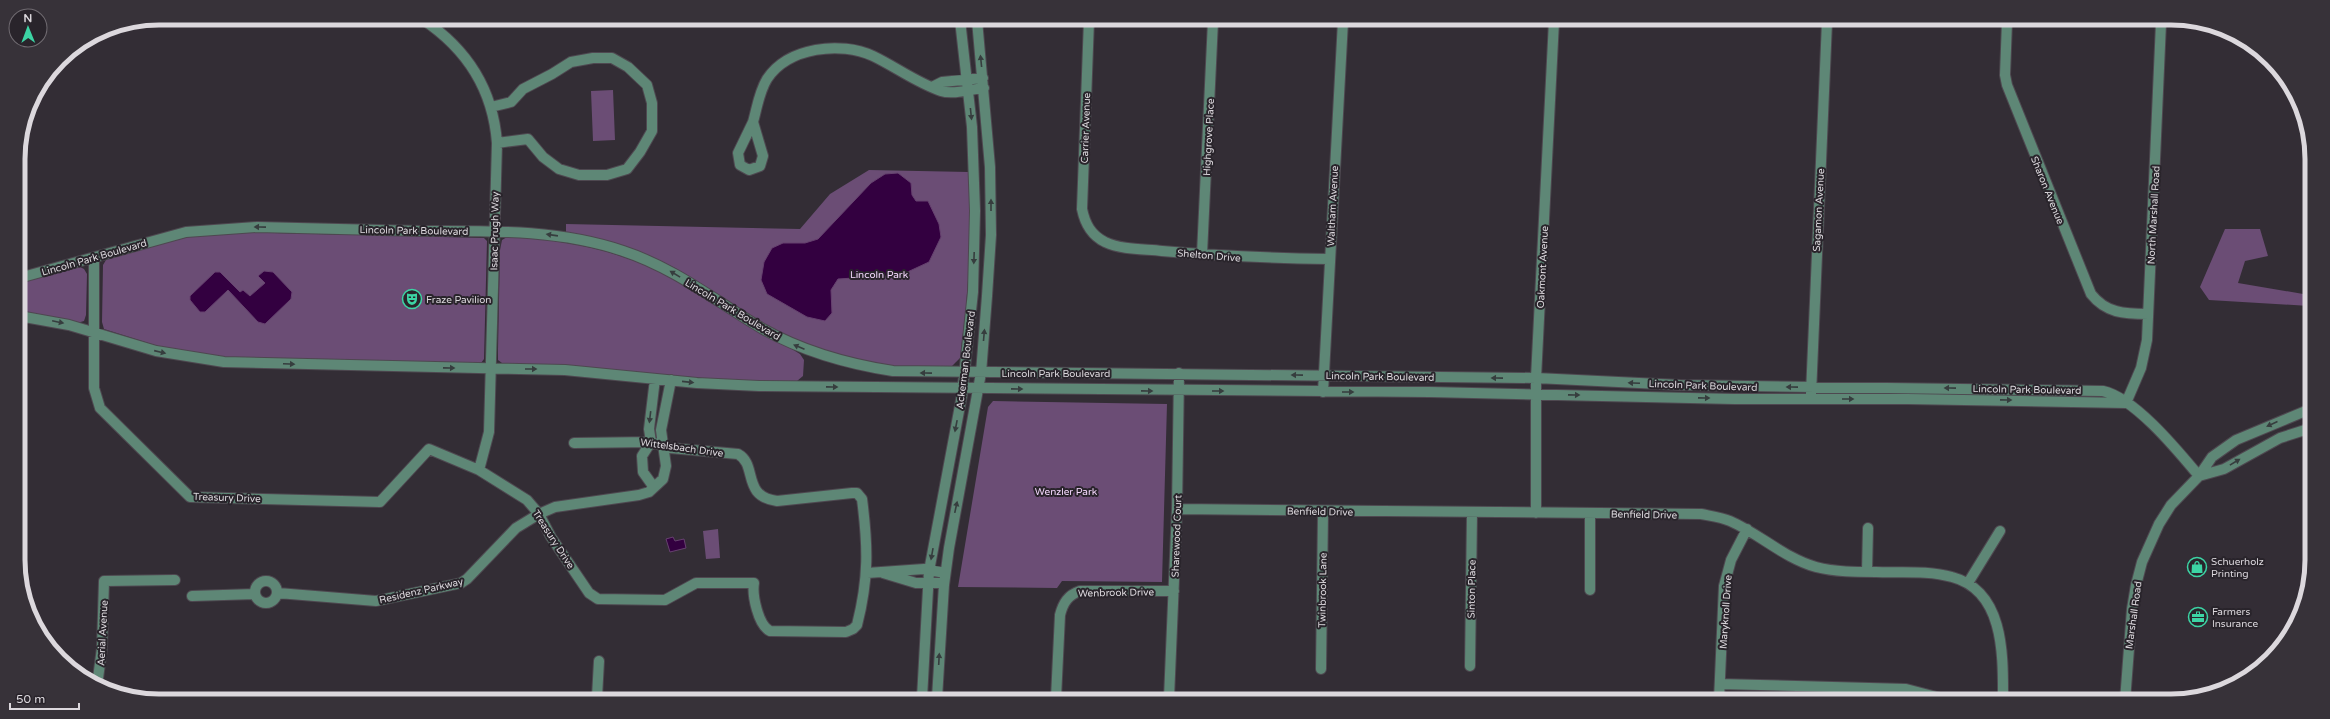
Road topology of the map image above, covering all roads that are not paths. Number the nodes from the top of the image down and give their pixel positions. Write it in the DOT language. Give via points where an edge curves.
graph roads {
  1 [pos="431,25"];
  2 [pos="961,25"];
  3 [pos="977,25"];
  4 [pos="1090,25"];
  5 [pos="1213,25"];
  6 [pos="1343,25"];
  7 [pos="1554,25"];
  8 [pos="1827,25"];
  9 [pos="2007,25"];
  10 [pos="2161,25"];
  11 [pos="967,79"];
  12 [pos="983,83"];
  13 [pos="932,87"];
  14 [pos="968,90"];
  15 [pos="491,107"];
  16 [pos="753,122"];
  17 [pos="497,143"];
  18 [pos="494,232"];
  19 [pos="1092,233"];
  20 [pos="1202,254"];
  21 [pos="94,258"];
  22 [pos="1329,259"];
  23 [pos="25,276"];
  24 [pos="2148,314"];
  25 [pos="25,317"];
  26 [pos="94,332"];
  27 [pos="492,369"];
  28 [pos="965,373"];
  29 [pos="1179,373"];
  30 [pos="981,374"];
  31 [pos="1323,375"];
  32 [pos="1536,378"];
  33 [pos="655,379"];
  34 [pos="671,380"];
  35 [pos="1811,387"];
  36 [pos="963,388"];
  37 [pos="978,388"];
  38 [pos="1179,391"];
  39 [pos="1323,392"];
  40 [pos="1535,394"];
  41 [pos="1811,399"];
  42 [pos="2126,403"];
  43 [pos="2305,411"];
  44 [pos="2305,430"];
  45 [pos="651,442"];
  46 [pos="574,443"];
  47 [pos="662,446"];
  48 [pos="479,470"];
  49 [pos="2199,476"];
  50 [pos="654,486"];
  51 [pos="1177,509"];
  52 [pos="1323,511"];
  53 [pos="1472,512"];
  54 [pos="1536,513"];
  55 [pos="1590,513"];
  56 [pos="539,514"];
  57 [pos="1868,528"];
  58 [pos="1747,529"];
  59 [pos="2000,531"];
  60 [pos="930,571"];
  61 [pos="1867,572"];
  62 [pos="867,573"];
  63 [pos="883,574"];
  64 [pos="945,578"];
  65 [pos="175,580"];
  66 [pos="1968,582"];
  67 [pos="928,583"];
  68 [pos="1590,590"];
  69 [pos="1174,591"];
  70 [pos="278,593"];
  71 [pos="255,594"];
  72 [pos="192,596"];
  73 [pos="599,661"];
  74 [pos="1470,666"];
  75 [pos="1321,669"];
  76 [pos="98,679"];
  77 [pos="1720,684"];
  78 [pos="597,694"];
  79 [pos="922,694"];
  80 [pos="937,694"];
  81 [pos="1056,694"];
  82 [pos="1169,694"];
  83 [pos="1719,694"];
  84 [pos="1925,694"];
  85 [pos="2003,694"];
  86 [pos="2126,694"];
  1 -- 15 [label="street, Isaac Prugh Way" via="448,37 464,54 479,77"];
  2 -- 11 [label="street, Ackerman Boulevard"];
  12 -- 3 [label="street, Ackerman Boulevard, one-way"];
  4 -- 19 [label="street, Carrier Avenue" via="1082,209"];
  5 -- 20 [label="street, Highgrove Place"];
  6 -- 22 [label="street, Waltham Avenue"];
  7 -- 32 [label="street, Oakmont Avenue"];
  8 -- 35 [label="street, Sagamon Avenue"];
  9 -- 24 [label="street, Sharon Avenue" via="2007,85 2091,294 2109,310"];
  10 -- 24 [label="street, North Marshall Road"];
  11 -- 12 [label="street"];
  11 -- 13 [label="street" via="942,82"];
  11 -- 14 [label="street, Ackerman Boulevard"];
  12 -- 14 [label="street"];
  30 -- 12 [label="street, Ackerman Boulevard, one-way" via="991,235 990,167"];
  13 -- 14 [label="street" via="942,92"];
  13 -- 16 [label="street" via="872,55 837,48 807,52 785,62 767,79"];
  14 -- 28 [label="street, Ackerman Boulevard, one-way" via="974,160 975,244 974,292"];
  15 -- 17 [label="street, Isaac Prugh Way"];
  15 -- 17 [label="street" via="511,102 524,88 571,62 593,58 612,58 628,67 647,85 652,103 652,131 627,169 607,174 579,175 559,169 543,157 528,139"];
  17 -- 18 [label="street, Isaac Prugh Way"];
  18 -- 21 [label="street, Lincoln Park Boulevard, one-way" via="216,228 158,238"];
  18 -- 27 [label="street, Isaac Prugh Way"];
  28 -- 18 [label="street, Lincoln Park Boulevard, one-way" via="893,371 834,359 792,344 764,330 665,268 642,258 575,238"];
  19 -- 20 [label="street, Shelton Drive" via="1116,246"];
  20 -- 22 [label="street, Shelton Drive" via="1251,258"];
  21 -- 23 [label="street, Lincoln Park Boulevard"];
  21 -- 26 [label="street"];
  22 -- 31 [label="street, Waltham Avenue"];
  24 -- 42 [label="street, North Marshall Road" via="2145,353"];
  25 -- 26 [label="street, Lincoln Park Boulevard, one-way"];
  26 -- 27 [label="street, Lincoln Park Boulevard, one-way" via="156,351 224,362"];
  26 -- 48 [label="street, Treasury Drive" via="94,388 100,408 190,497 380,502 430,449"];
  27 -- 33 [label="street, Lincoln Park Boulevard, one-way" via="564,370"];
  27 -- 48 [label="street, Isaac Prugh Way" via="488,438"];
  28 -- 30 [label="street, Lincoln Park Boulevard"];
  28 -- 36 [label="street, Ackerman Boulevard"];
  29 -- 30 [label="street, Lincoln Park Boulevard"];
  31 -- 29 [label="street, Lincoln Park Boulevard, one-way"];
  29 -- 38 [label="street, Sharewood Court"];
  30 -- 37 [label="street, Ackerman Boulevard"];
  32 -- 31 [label="street, Lincoln Park Boulevard, one-way"];
  31 -- 39 [label="street, Waltham Avenue"];
  35 -- 32 [label="street, Lincoln Park Boulevard, one-way" via="1680,385"];
  32 -- 40 [label="street, Oakmont Avenue"];
  33 -- 34 [label="street, Lincoln Park Boulevard"];
  33 -- 45 [label="street, one-way" via="649,429"];
  34 -- 36 [label="street, Lincoln Park Boulevard, one-way" via="766,386"];
  34 -- 47 [label="street, Residenz Parkway" via="661,430"];
  35 -- 41 [label="street, Sagamon Avenue"];
  42 -- 35 [label="street, Lincoln Park Boulevard, one-way" via="2114,394 2082,390"];
  36 -- 37 [label="street, Lincoln Park Boulevard"];
  36 -- 60 [label="street, Ackerman Boulevard, one-way"];
  37 -- 38 [label="street, Lincoln Park Boulevard, one-way"];
  64 -- 37 [label="street, Ackerman Boulevard, one-way"];
  38 -- 39 [label="street, Lincoln Park Boulevard, one-way"];
  38 -- 51 [label="street, Sharewood Court"];
  39 -- 40 [label="street, Lincoln Park Boulevard, one-way"];
  40 -- 41 [label="street, Lincoln Park Boulevard, one-way"];
  40 -- 54 [label="street, Oakmont Avenue"];
  41 -- 42 [label="street, Lincoln Park Boulevard, one-way" via="2064,400"];
  42 -- 49 [label="street, Lincoln Park Boulevard" via="2155,426"];
  43 -- 49 [label="street, Marshall Road, one-way" via="2236,440 2212,457"];
  49 -- 44 [label="street, one-way" via="2224,469 2274,441"];
  45 -- 46 [label="street, Wittelsbach Drive"];
  45 -- 47 [label="street, Wittelsbach Drive"];
  45 -- 50 [label="street" via="642,456 643,472"];
  47 -- 50 [label="street, Residenz Parkway" via="666,466 663,479"];
  47 -- 62 [label="street, Wittelsbach Drive" via="738,454 745,460 757,491 769,500 852,493 859,495 862,499 866,532"];
  48 -- 56 [label="street, Treasury Drive" via="520,494"];
  49 -- 86 [label="street, Marshall Road" via="2171,505 2159,524 2142,562 2132,609"];
  50 -- 56 [label="street, Residenz Parkway" via="650,492 639,495 556,507"];
  51 -- 52 [label="street, Benfield Drive"];
  51 -- 69 [label="street, Sharewood Court"];
  52 -- 53 [label="street, Benfield Drive"];
  52 -- 75 [label="street, Twinbrook Lane"];
  53 -- 54 [label="street, Benfield Drive"];
  53 -- 74 [label="street, Sinton Place"];
  54 -- 55 [label="street, Benfield Drive"];
  55 -- 58 [label="street, Benfield Drive" via="1701,514 1729,520"];
  55 -- 68 [label="street"];
  56 -- 62 [label="street, Treasury Drive" via="594,597 665,600 696,583 754,583 754,600 765,627 770,631 846,632 853,629 857,625"];
  56 -- 70 [label="street, Residenz Parkway" via="516,528 461,583 376,601"];
  57 -- 61 [label="street"];
  58 -- 61 [label="street, Benfield Drive" via="1802,562 1839,571"];
  58 -- 77 [label="street, Maryknoll Drive" via="1731,560 1724,586"];
  59 -- 66 [label="street"];
  60 -- 63 [label="street" via="898,570"];
  60 -- 64 [label="street"];
  60 -- 67 [label="street, Ackerman Boulevard"];
  61 -- 66 [label="street, Benfield Drive" via="1938,574"];
  62 -- 63 [label="street"];
  63 -- 67 [label="street" via="916,584"];
  64 -- 67 [label="street"];
  80 -- 64 [label="street, Ackerman Boulevard, one-way"];
  65 -- 76 [label="street, Aerial Avenue" via="104,580 102,648"];
  66 -- 85 [label="street, Benfield Drive" via="1983,596 1995,616 2001,648"];
  67 -- 79 [label="street, Ackerman Boulevard"];
  69 -- 81 [label="street, Wenbrook Drive" via="1080,591 1070,595 1062,606 1060,615"];
  69 -- 82 [label="street, Sharewood Court"];
  70 -- 71 [label="street" via="275,599 265,603"];
  70 -- 71 [label="street" via="276,585 266,580 259,583"];
  71 -- 72 [label="street"];
  73 -- 78 [label="street"];
  77 -- 83 [label="street, Maryknoll Drive"];
  77 -- 84 [label="street" via="1906,689"];
}
